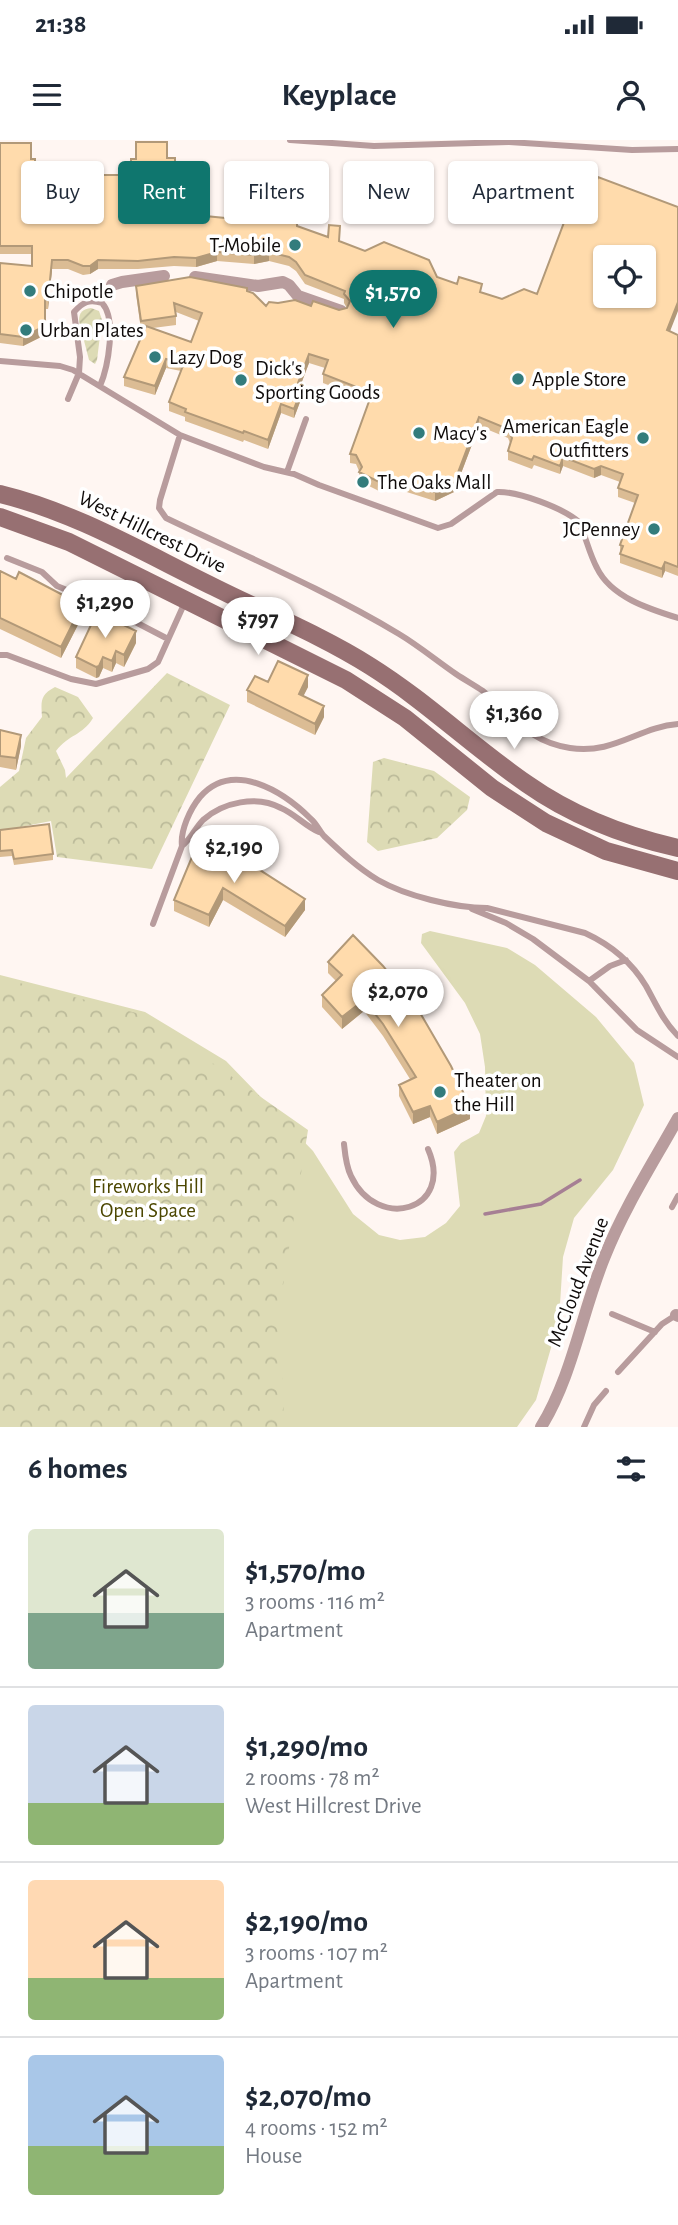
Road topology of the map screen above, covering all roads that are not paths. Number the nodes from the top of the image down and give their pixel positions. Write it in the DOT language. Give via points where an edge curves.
graph roads {
  1 [pos="290,140"];
  2 [pos="678,149"];
  3 [pos="164,276"];
  4 [pos="195,277"];
  5 [pos="112,285"];
  6 [pos="341,311"];
  7 [pos="0,361"];
  8 [pos="79,373"];
  9 [pos="100,386"];
  10 [pos="68,399"];
  11 [pos="306,419"];
  12 [pos="180,435"];
  13 [pos="287,471"];
  14 [pos="0,494"];
  15 [pos="0,517"];
  16 [pos="7,558"];
  17 [pos="186,600"];
  18 [pos="678,618"];
  19 [pos="168,639"];
  20 [pos="0,655"];
  21 [pos="678,724"];
  22 [pos="320,833"];
  23 [pos="182,846"];
  24 [pos="678,848"];
  25 [pos="678,871"];
  26 [pos="471,908"];
  27 [pos="153,924"];
  28 [pos="626,960"];
  29 [pos="589,981"];
  30 [pos="678,1036"];
  31 [pos="678,1057"];
  32 [pos="678,1118"];
  33 [pos="344,1144"];
  34 [pos="428,1149"];
  35 [pos="678,1196"];
  36 [pos="672,1207"];
  37 [pos="612,1314"];
  38 [pos="677,1316"];
  39 [pos="655,1332"];
  40 [pos="618,1372"];
  41 [pos="607,1391"];
  42 [pos="541,1427"];
  43 [pos="584,1427"];
  1 -- 2 [label="lane" via="374,146 509,142"];
  3 -- 5 [label="street"];
  4 -- 6 [label="street" via="258,286 283,282 298,296"];
  7 -- 8 [label="lane" via="60,366"];
  8 -- 9 [label="lane"];
  8 -- 9 [label="lane" via="74,312 92,300 102,303 110,318 106,371"];
  8 -- 10 [label="lane"];
  9 -- 12 [label="lane"];
  11 -- 13 [label="lane"];
  12 -- 13 [label="lane" via="264,467"];
  12 -- 21 [label="lane" via="160,500 159,508 166,517 399,634 485,693 529,733 585,749"];
  13 -- 18 [label="lane" via="438,528 497,492 548,506 579,522 597,569 614,588 637,603"];
  14 -- 24 [label="main road, West Hillcrest Drive" via="90,526 344,652 402,687 551,800 611,828"];
  15 -- 17 [label="main road" via="69,542"];
  16 -- 19 [label="lane" via="42,572 57,586 93,595"];
  17 -- 19 [label="lane"];
  17 -- 25 [label="main road" via="376,697 492,788 546,823 606,851"];
  19 -- 20 [label="lane" via="153,667 96,684"];
  22 -- 23 [label="lane" via="278,806 249,801 217,810"];
  22 -- 23 [label="lane" via="314,822 276,791 253,781 229,780 209,788 194,804"];
  22 -- 26 [label="lane" via="381,881 412,894"];
  23 -- 27 [label="lane"];
  26 -- 28 [label="lane" via="585,933"];
  26 -- 29 [label="lane" via="521,932"];
  28 -- 29 [label="lane" via="610,965"];
  28 -- 30 [label="lane" via="660,1016"];
  29 -- 31 [label="lane" via="637,1030"];
  32 -- 42 [label="street, McCloud Avenue" via="615,1232 559,1390"];
  33 -- 34 [label="lane" via="356,1185 371,1200 398,1210 418,1204 430,1188 433,1167"];
  35 -- 36 [label="lane"];
  37 -- 39 [label="lane"];
  38 -- 39 [label="lane"];
  39 -- 40 [label="lane"];
  41 -- 43 [label="lane"];
}
